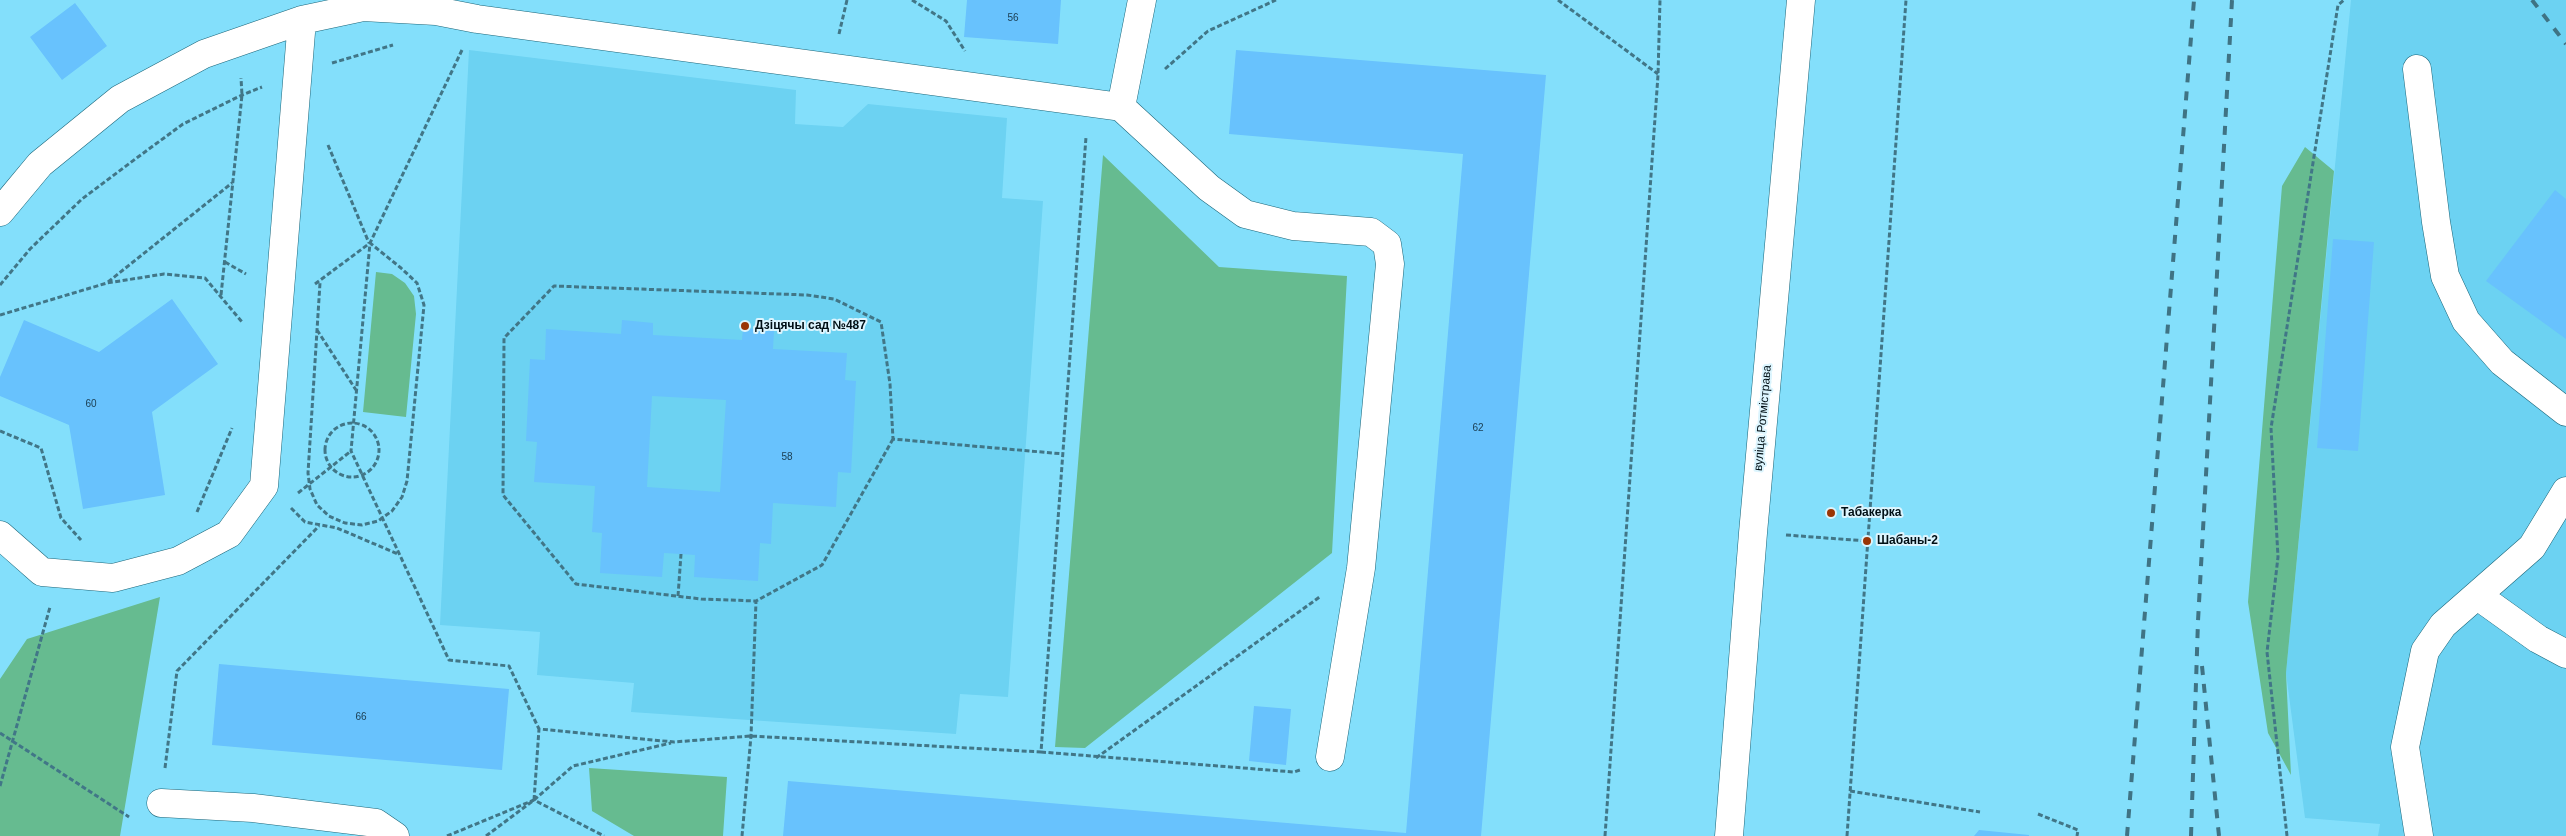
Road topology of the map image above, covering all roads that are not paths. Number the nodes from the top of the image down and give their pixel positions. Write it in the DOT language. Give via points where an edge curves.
graph roads {
  1 [pos="1142,0"];
  2 [pos="1801,0"];
  3 [pos="302,20"];
  4 [pos="2417,69"];
  5 [pos="1121,107"];
  6 [pos="0,212"];
  7 [pos="2566,412"];
  8 [pos="2566,491"];
  9 [pos="0,535"];
  10 [pos="2478,596"];
  11 [pos="2566,654"];
  12 [pos="1330,757"];
  13 [pos="161,803"];
  14 [pos="395,836"];
  15 [pos="1729,836"];
  16 [pos="2419,836"];
  1 -- 5 [label="street"];
  2 -- 15 [label="street, вуліца Ротмістрава"];
  3 -- 5 [label="street" via="363,7 436,11"];
  3 -- 6 [label="street" via="204,54 120,99 40,164"];
  3 -- 9 [label="street" via="264,486 229,534 178,561 113,578 42,572"];
  4 -- 7 [label="street" via="2445,276 2466,321 2502,362"];
  5 -- 12 [label="street" via="1209,188 1245,214 1293,226 1371,232 1388,244 1390,264 1361,568"];
  8 -- 10 [label="street" via="2532,547"];
  10 -- 11 [label="street" via="2538,639"];
  10 -- 16 [label="street" via="2443,625 2425,651 2406,748"];
  13 -- 14 [label="street" via="253,808 376,823"];
}
